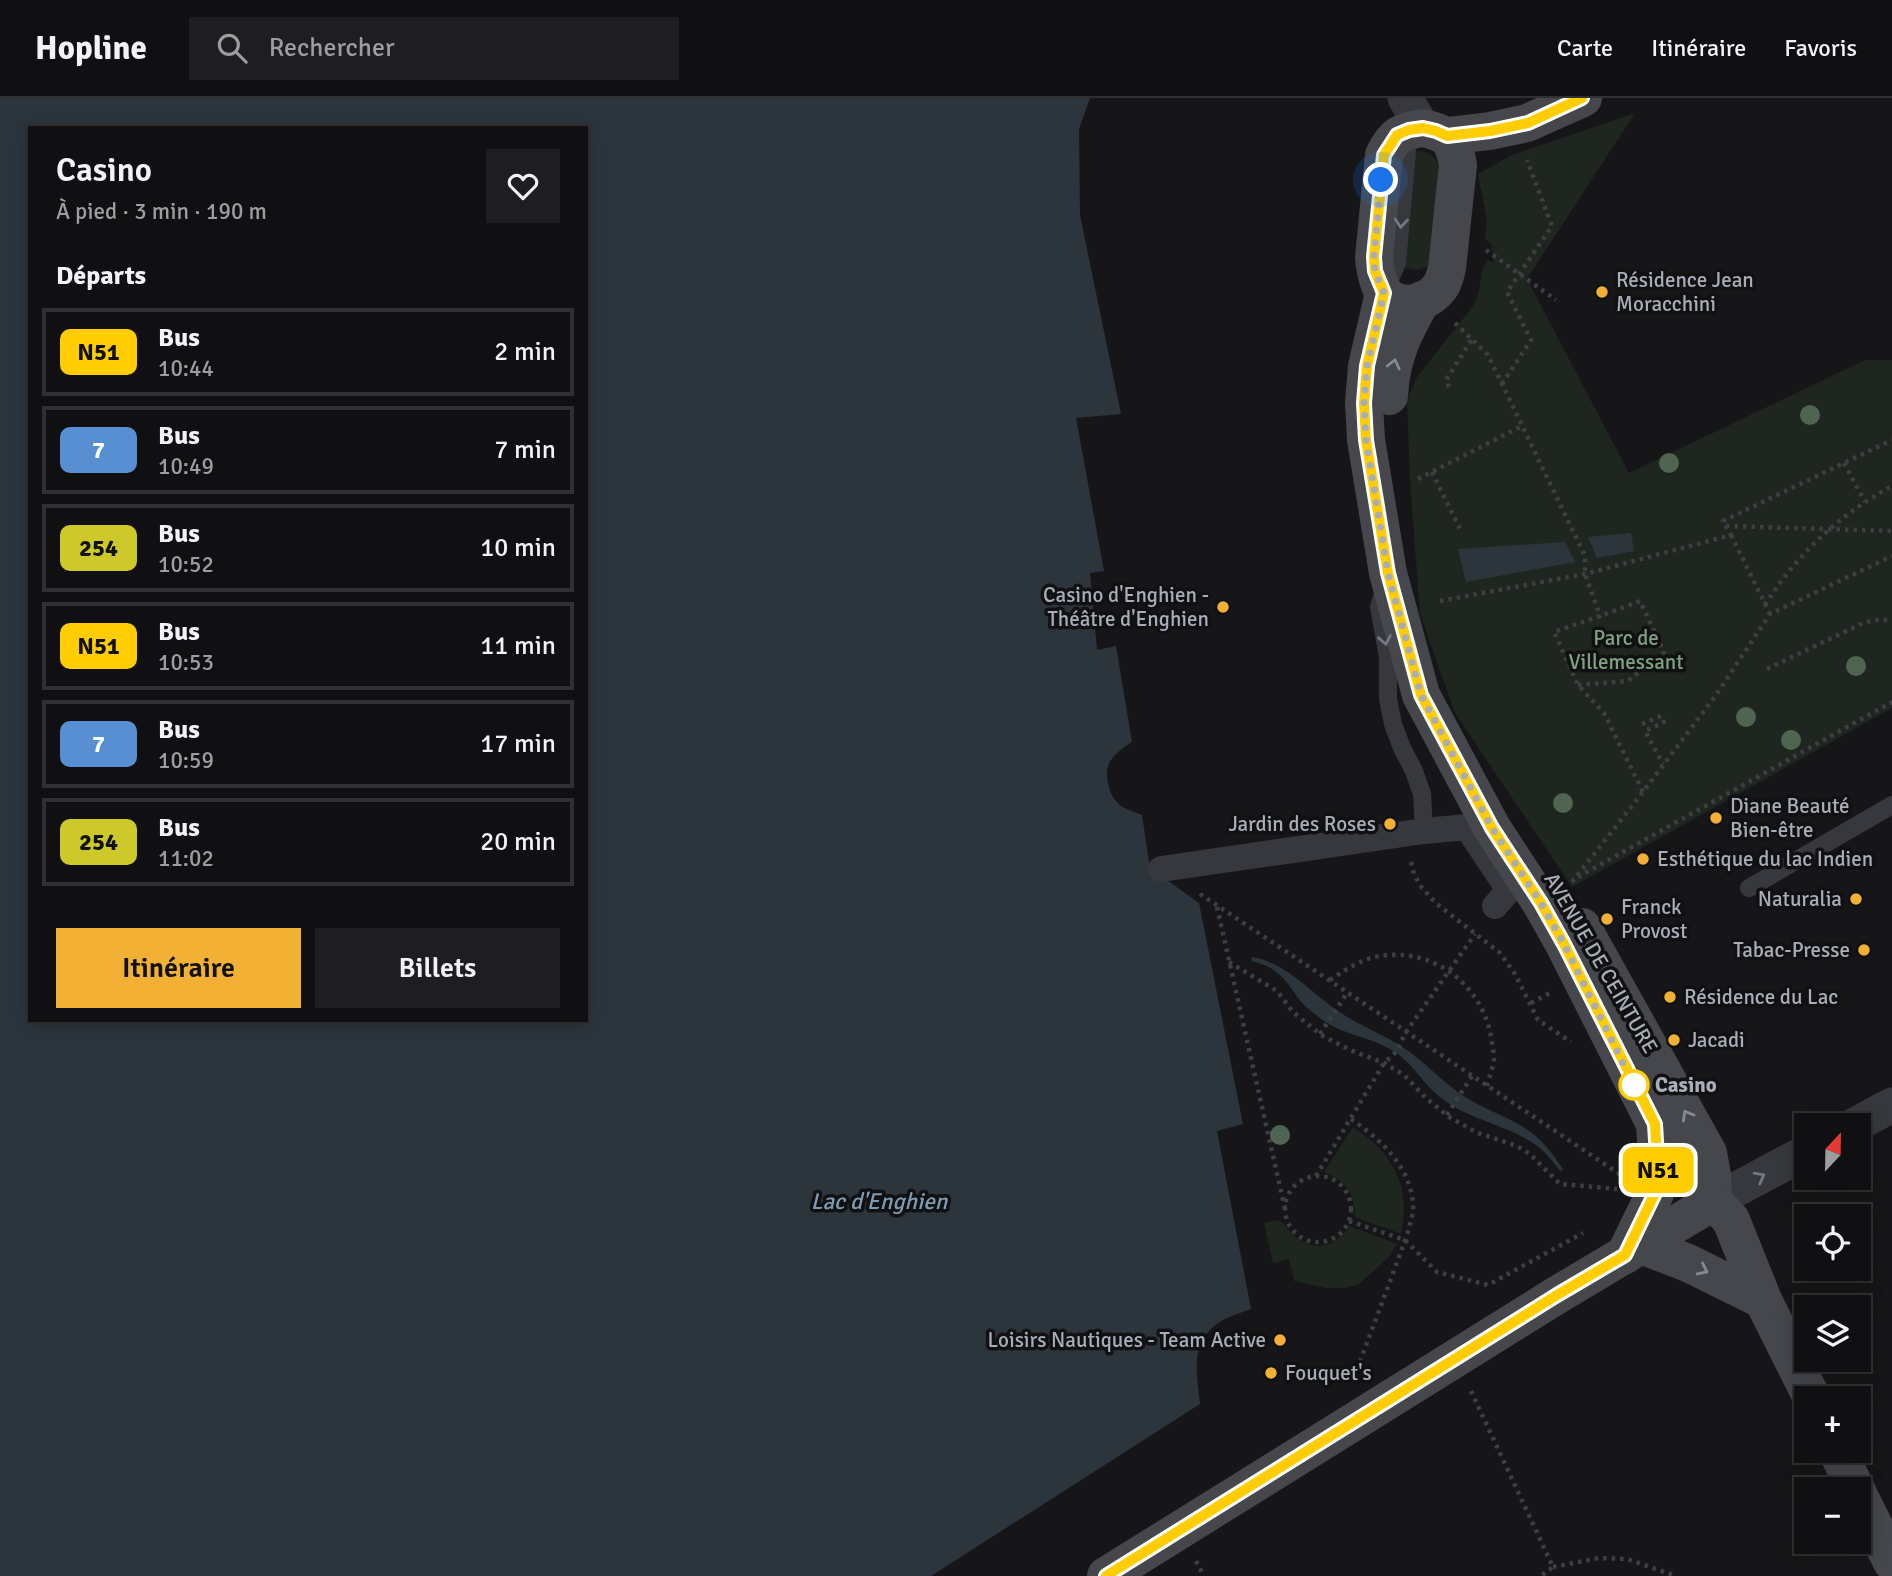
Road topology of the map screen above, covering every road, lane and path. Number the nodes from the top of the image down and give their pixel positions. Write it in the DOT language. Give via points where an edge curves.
graph roads {
  1 [pos="1583,98"];
  2 [pos="1421,123"];
  3 [pos="1527,159"];
  4 [pos="1492,254"];
  5 [pos="1520,274"];
  6 [pos="1384,293"];
  7 [pos="1556,299"];
  8 [pos="1422,300"];
  9 [pos="1454,322"];
  10 [pos="1472,340"];
  11 [pos="1503,384"];
  12 [pos="1449,387"];
  13 [pos="1522,426"];
  14 [pos="1892,440"];
  15 [pos="1844,463"];
  16 [pos="1432,472"];
  17 [pos="1418,479"];
  18 [pos="1892,486"];
  19 [pos="1865,502"];
  20 [pos="1726,526"];
  21 [pos="1460,529"];
  22 [pos="1829,529"];
  23 [pos="1892,531"];
  24 [pos="1731,536"];
  25 [pos="1892,556"];
  26 [pos="1388,573"];
  27 [pos="1585,574"];
  28 [pos="1440,601"];
  29 [pos="1765,605"];
  30 [pos="1770,614"];
  31 [pos="1600,616"];
  32 [pos="1892,620"];
  33 [pos="1767,669"];
  34 [pos="1578,685"];
  35 [pos="1892,702"];
  36 [pos="1642,724"];
  37 [pos="1663,764"];
  38 [pos="1643,792"];
  39 [pos="1892,805"];
  40 [pos="1415,833"];
  41 [pos="1161,869"];
  42 [pos="1749,888"];
  43 [pos="1217,906"];
  44 [pos="1495,906"];
  45 [pos="1475,934"];
  46 [pos="1229,962"];
  47 [pos="1449,971"];
  48 [pos="1330,981"];
  49 [pos="1347,993"];
  50 [pos="1406,1032"];
  51 [pos="1320,1034"];
  52 [pos="1578,1047"];
  53 [pos="1384,1063"];
  54 [pos="1472,1076"];
  55 [pos="1487,1086"];
  56 [pos="1892,1105"];
  57 [pos="1447,1115"];
  58 [pos="1871,1116"];
  59 [pos="1351,1119"];
  60 [pos="1655,1124"];
  61 [pos="1794,1158"];
  62 [pos="1315,1176"];
  63 [pos="1651,1191"];
  64 [pos="1713,1202"];
  65 [pos="1285,1209"];
  66 [pos="1349,1221"];
  67 [pos="1591,1229"];
  68 [pos="1405,1240"];
  69 [pos="1633,1250"];
  70 [pos="1763,1300"];
  71 [pos="1456,1358"];
  72 [pos="1352,1383"];
  73 [pos="1806,1386"];
  74 [pos="1871,1520"];
  75 [pos="1197,1562"];
  76 [pos="1892,1562"];
  77 [pos="1553,1567"];
  78 [pos="1106,1576"];
  79 [pos="1204,1576"];
  80 [pos="1542,1576"];
  81 [pos="1676,1576"];
  1 -- 2 [label="main road" via="1528,123 1490,131"];
  2 -- 6 [label="main road, AVENUE DE CEINTURE" via="1397,135 1384,155 1374,257"];
  2 -- 8 [label="main road, AVENUE DE CEINTURE" via="1455,150 1458,165 1443,283"];
  3 -- 5 [label="path" via="1552,226"];
  4 -- 5 [label="path"];
  5 -- 7 [label="path"];
  5 -- 11 [label="path" via="1507,292 1531,340"];
  6 -- 8 [label="main road" via="1409,305"];
  6 -- 26 [label="main road, AVENUE DE CEINTURE" via="1367,366 1364,403"];
  64 -- 8 [label="main road, AVENUE DE CEINTURE, one-way" via="1708,1153 1597,952 1455,713 1420,614 1388,432 1393,362"];
  9 -- 10 [label="path"];
  10 -- 11 [label="path" via="1488,355"];
  10 -- 12 [label="path" via="1446,380"];
  11 -- 13 [label="path"];
  13 -- 16 [label="path"];
  13 -- 27 [label="path" via="1585,556"];
  14 -- 15 [label="path"];
  15 -- 19 [label="path"];
  15 -- 20 [label="path" via="1723,521"];
  16 -- 17 [label="path"];
  16 -- 21 [label="path"];
  18 -- 19 [label="path"];
  19 -- 22 [label="path"];
  20 -- 22 [label="path"];
  20 -- 24 [label="path"];
  22 -- 23 [label="path"];
  22 -- 29 [label="path" via="1787,573"];
  24 -- 27 [label="path"];
  24 -- 29 [label="path"];
  25 -- 30 [label="path"];
  26 -- 40 [label="lane, one-way" via="1379,607 1388,657 1388,699 1393,724 1422,794"];
  26 -- 60 [label="main road, AVENUE DE CEINTURE" via="1421,695 1492,828 1564,944"];
  27 -- 28 [label="path"];
  27 -- 31 [label="path"];
  29 -- 30 [label="path"];
  30 -- 37 [label="path"];
  31 -- 34 [label="path" via="1554,632"];
  31 -- 34 [label="path" via="1640,601 1664,652 1628,681"];
  32 -- 33 [label="path" via="1863,622"];
  34 -- 38 [label="path" via="1604,713"];
  35 -- 38 [label="path" via="1572,881"];
  36 -- 37 [label="path" via="1661,716 1664,722 1645,731"];
  37 -- 38 [label="path"];
  39 -- 42 [label="lane"];
  40 -- 41 [label="street"];
  40 -- 44 [label="street" via="1468,827 1509,890"];
  40 -- 45 [label="path" via="1413,874 1437,904"];
  41 -- 43 [label="path"];
  43 -- 46 [label="path"];
  43 -- 48 [label="path"];
  45 -- 47 [label="path"];
  45 -- 52 [label="path" via="1500,953 1538,1020"];
  46 -- 51 [label="path" via="1277,991 1293,1012"];
  46 -- 65 [label="path"];
  47 -- 48 [label="path" via="1421,957 1388,954 1356,963"];
  47 -- 50 [label="path"];
  47 -- 55 [label="path" via="1475,995 1490,1025 1494,1058"];
  48 -- 49 [label="path"];
  49 -- 50 [label="path"];
  49 -- 51 [label="path"];
  50 -- 53 [label="path"];
  50 -- 54 [label="path"];
  51 -- 53 [label="path"];
  53 -- 57 [label="path"];
  53 -- 59 [label="path"];
  54 -- 55 [label="path"];
  54 -- 57 [label="path"];
  55 -- 63 [label="path"];
  56 -- 58 [label="street"];
  57 -- 63 [label="path" via="1478,1133 1517,1146 1560,1184"];
  59 -- 62 [label="path"];
  59 -- 68 [label="path" via="1388,1149 1406,1175 1414,1206"];
  60 -- 63 [label="main road" via="1658,1174"];
  60 -- 64 [label="main road, AVENUE DE CEINTURE"];
  64 -- 61 [label="street, one-way"];
  62 -- 65 [label="path" via="1292,1188"];
  62 -- 66 [label="path" via="1331,1178 1346,1191"];
  63 -- 69 [label="main road"];
  64 -- 69 [label="main road"];
  64 -- 70 [label="main road" via="1714,1229"];
  65 -- 66 [label="path" via="1293,1230 1312,1241 1334,1238"];
  66 -- 68 [label="path"];
  67 -- 68 [label="path" via="1488,1285 1437,1272"];
  68 -- 72 [label="path"];
  69 -- 70 [label="main road, one-way" via="1688,1263"];
  69 -- 71 [label="main road"];
  70 -- 73 [label="main road"];
  71 -- 77 [label="path"];
  71 -- 78 [label="main road"];
  74 -- 76 [label="main road"];
  75 -- 79 [label="path"];
  77 -- 80 [label="path"];
  77 -- 81 [label="path" via="1599,1558 1628,1559"];
}
